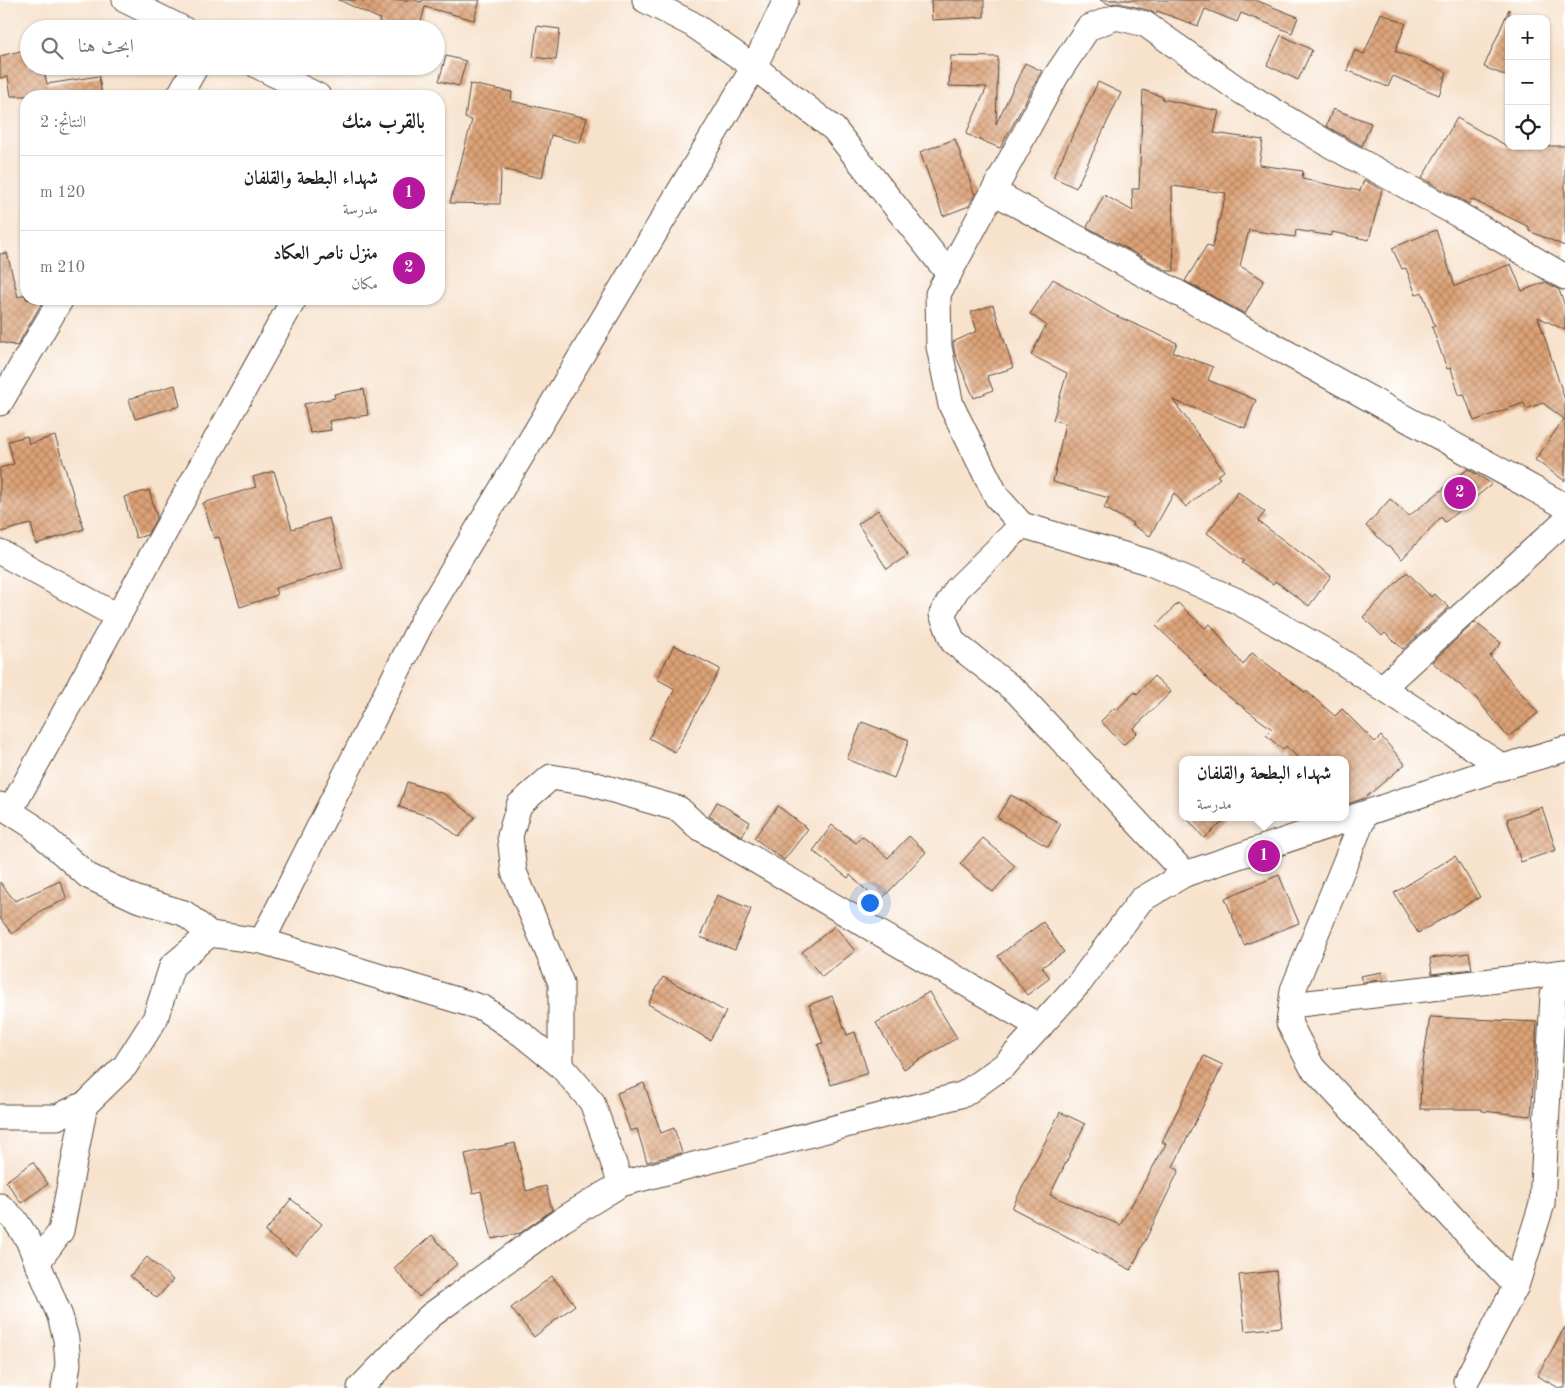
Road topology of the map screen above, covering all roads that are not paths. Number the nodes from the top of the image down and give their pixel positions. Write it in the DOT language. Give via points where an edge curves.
graph roads {
  1 [pos="125,0"];
  2 [pos="645,0"];
  3 [pos="786,0"];
  4 [pos="1116,8"];
  5 [pos="164,20"];
  6 [pos="754,67"];
  7 [pos="191,75"];
  8 [pos="276,75"];
  9 [pos="182,90"];
  10 [pos="306,90"];
  11 [pos="994,192"];
  12 [pos="949,274"];
  13 [pos="1565,277"];
  14 [pos="58,305"];
  15 [pos="291,305"];
  16 [pos="0,404"];
  17 [pos="1565,506"];
  18 [pos="1565,521"];
  19 [pos="1022,524"];
  20 [pos="0,552"];
  21 [pos="118,616"];
  22 [pos="1382,688"];
  23 [pos="1565,750"];
  24 [pos="1503,767"];
  25 [pos="5,808"];
  26 [pos="1365,814"];
  27 [pos="1349,819"];
  28 [pos="1344,821"];
  29 [pos="1185,874"];
  30 [pos="210,934"];
  31 [pos="262,942"];
  32 [pos="1565,973"];
  33 [pos="1292,1005"];
  34 [pos="1040,1027"];
  35 [pos="562,1066"];
  36 [pos="85,1104"];
  37 [pos="0,1116"];
  38 [pos="621,1184"];
  39 [pos="0,1206"];
  40 [pos="37,1264"];
  41 [pos="1516,1286"];
  42 [pos="1466,1381"];
  43 [pos="64,1388"];
  44 [pos="360,1388"];
  1 -- 5 [label="street"];
  2 -- 6 [label="street" via="692,24"];
  3 -- 6 [label="street"];
  4 -- 11 [label="street" via="1088,28 1056,76"];
  4 -- 13 [label="street" via="1332,146"];
  6 -- 12 [label="street" via="834,129"];
  6 -- 31 [label="street" via="422,622"];
  7 -- 9 [label="street"];
  8 -- 10 [label="street"];
  11 -- 12 [label="street"];
  11 -- 17 [label="street"];
  12 -- 19 [label="street" via="938,294 939,347 951,405 997,497"];
  14 -- 16 [label="street"];
  15 -- 21 [label="street"];
  18 -- 22 [label="street"];
  19 -- 22 [label="street" via="1148,562 1235,600 1327,652"];
  19 -- 29 [label="street" via="957,589 942,614 953,642 1018,693"];
  20 -- 21 [label="street"];
  21 -- 25 [label="street"];
  22 -- 24 [label="street"];
  23 -- 24 [label="street"];
  24 -- 26 [label="street"];
  25 -- 30 [label="street" via="31,825 88,876 137,899 184,913"];
  26 -- 27 [label="street"];
  26 -- 33 [label="street" via="1293,990"];
  28 -- 29 [label="street"];
  29 -- 34 [label="street" via="1141,900 1080,982"];
  30 -- 31 [label="street"];
  30 -- 36 [label="street" via="172,966 155,1019 125,1066"];
  31 -- 35 [label="street" via="483,1008"];
  32 -- 33 [label="street"];
  32 -- 41 [label="street" via="1553,995 1542,1204"];
  33 -- 41 [label="street" via="1289,1023 1312,1067"];
  34 -- 35 [label="street" via="697,826 679,809 589,783 551,777 519,805 510,836 514,872 561,983"];
  34 -- 38 [label="street" via="1006,1064 964,1094"];
  35 -- 38 [label="street" via="592,1102"];
  36 -- 37 [label="street" via="56,1117"];
  36 -- 40 [label="street" via="61,1230"];
  38 -- 44 [label="street" via="562,1220 430,1316"];
  39 -- 40 [label="street" via="28,1240"];
  40 -- 43 [label="street" via="60,1316 66,1339 68,1364"];
  41 -- 42 [label="street"];
}
